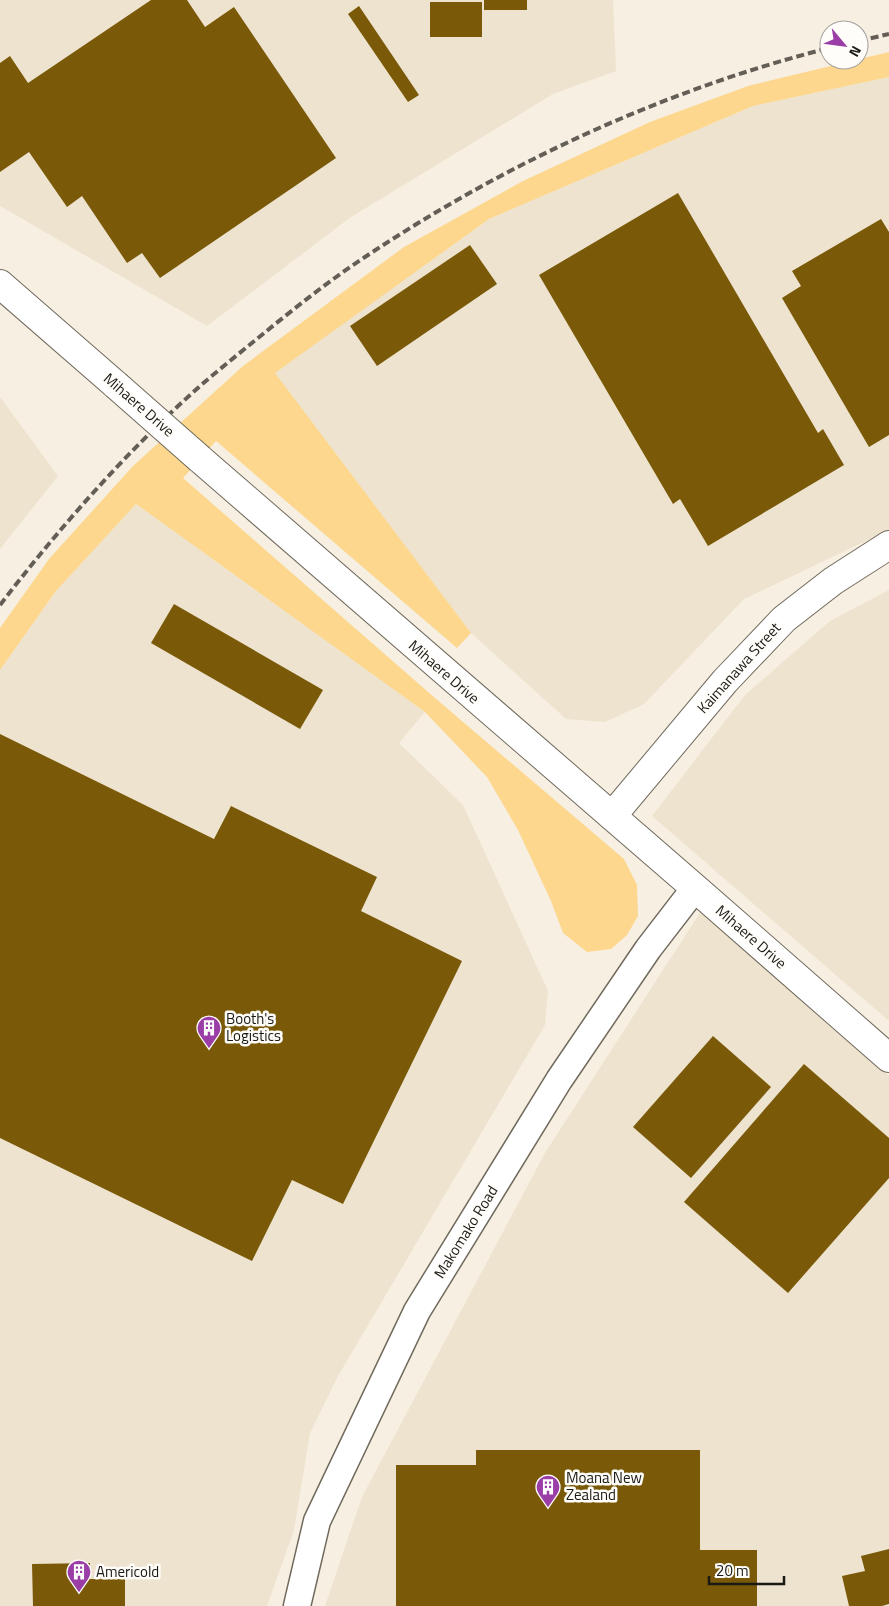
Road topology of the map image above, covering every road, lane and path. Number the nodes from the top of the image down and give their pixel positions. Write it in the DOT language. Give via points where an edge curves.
graph roads {
  1 [pos="0,284"];
  2 [pos="889,545"];
  3 [pos="612,816"];
  4 [pos="695,888"];
  5 [pos="889,1058"];
  6 [pos="297,1606"];
  1 -- 3 [label="main road, Mihaere Drive, bridge"];
  2 -- 3 [label="main road, Kaimanawa Street" via="833,581 784,619 725,681"];
  3 -- 4 [label="main road, Mihaere Drive"];
  4 -- 5 [label="main road, Mihaere Drive"];
  4 -- 6 [label="street, Makomako Road" via="648,949 559,1080 417,1311 317,1521"];
}
